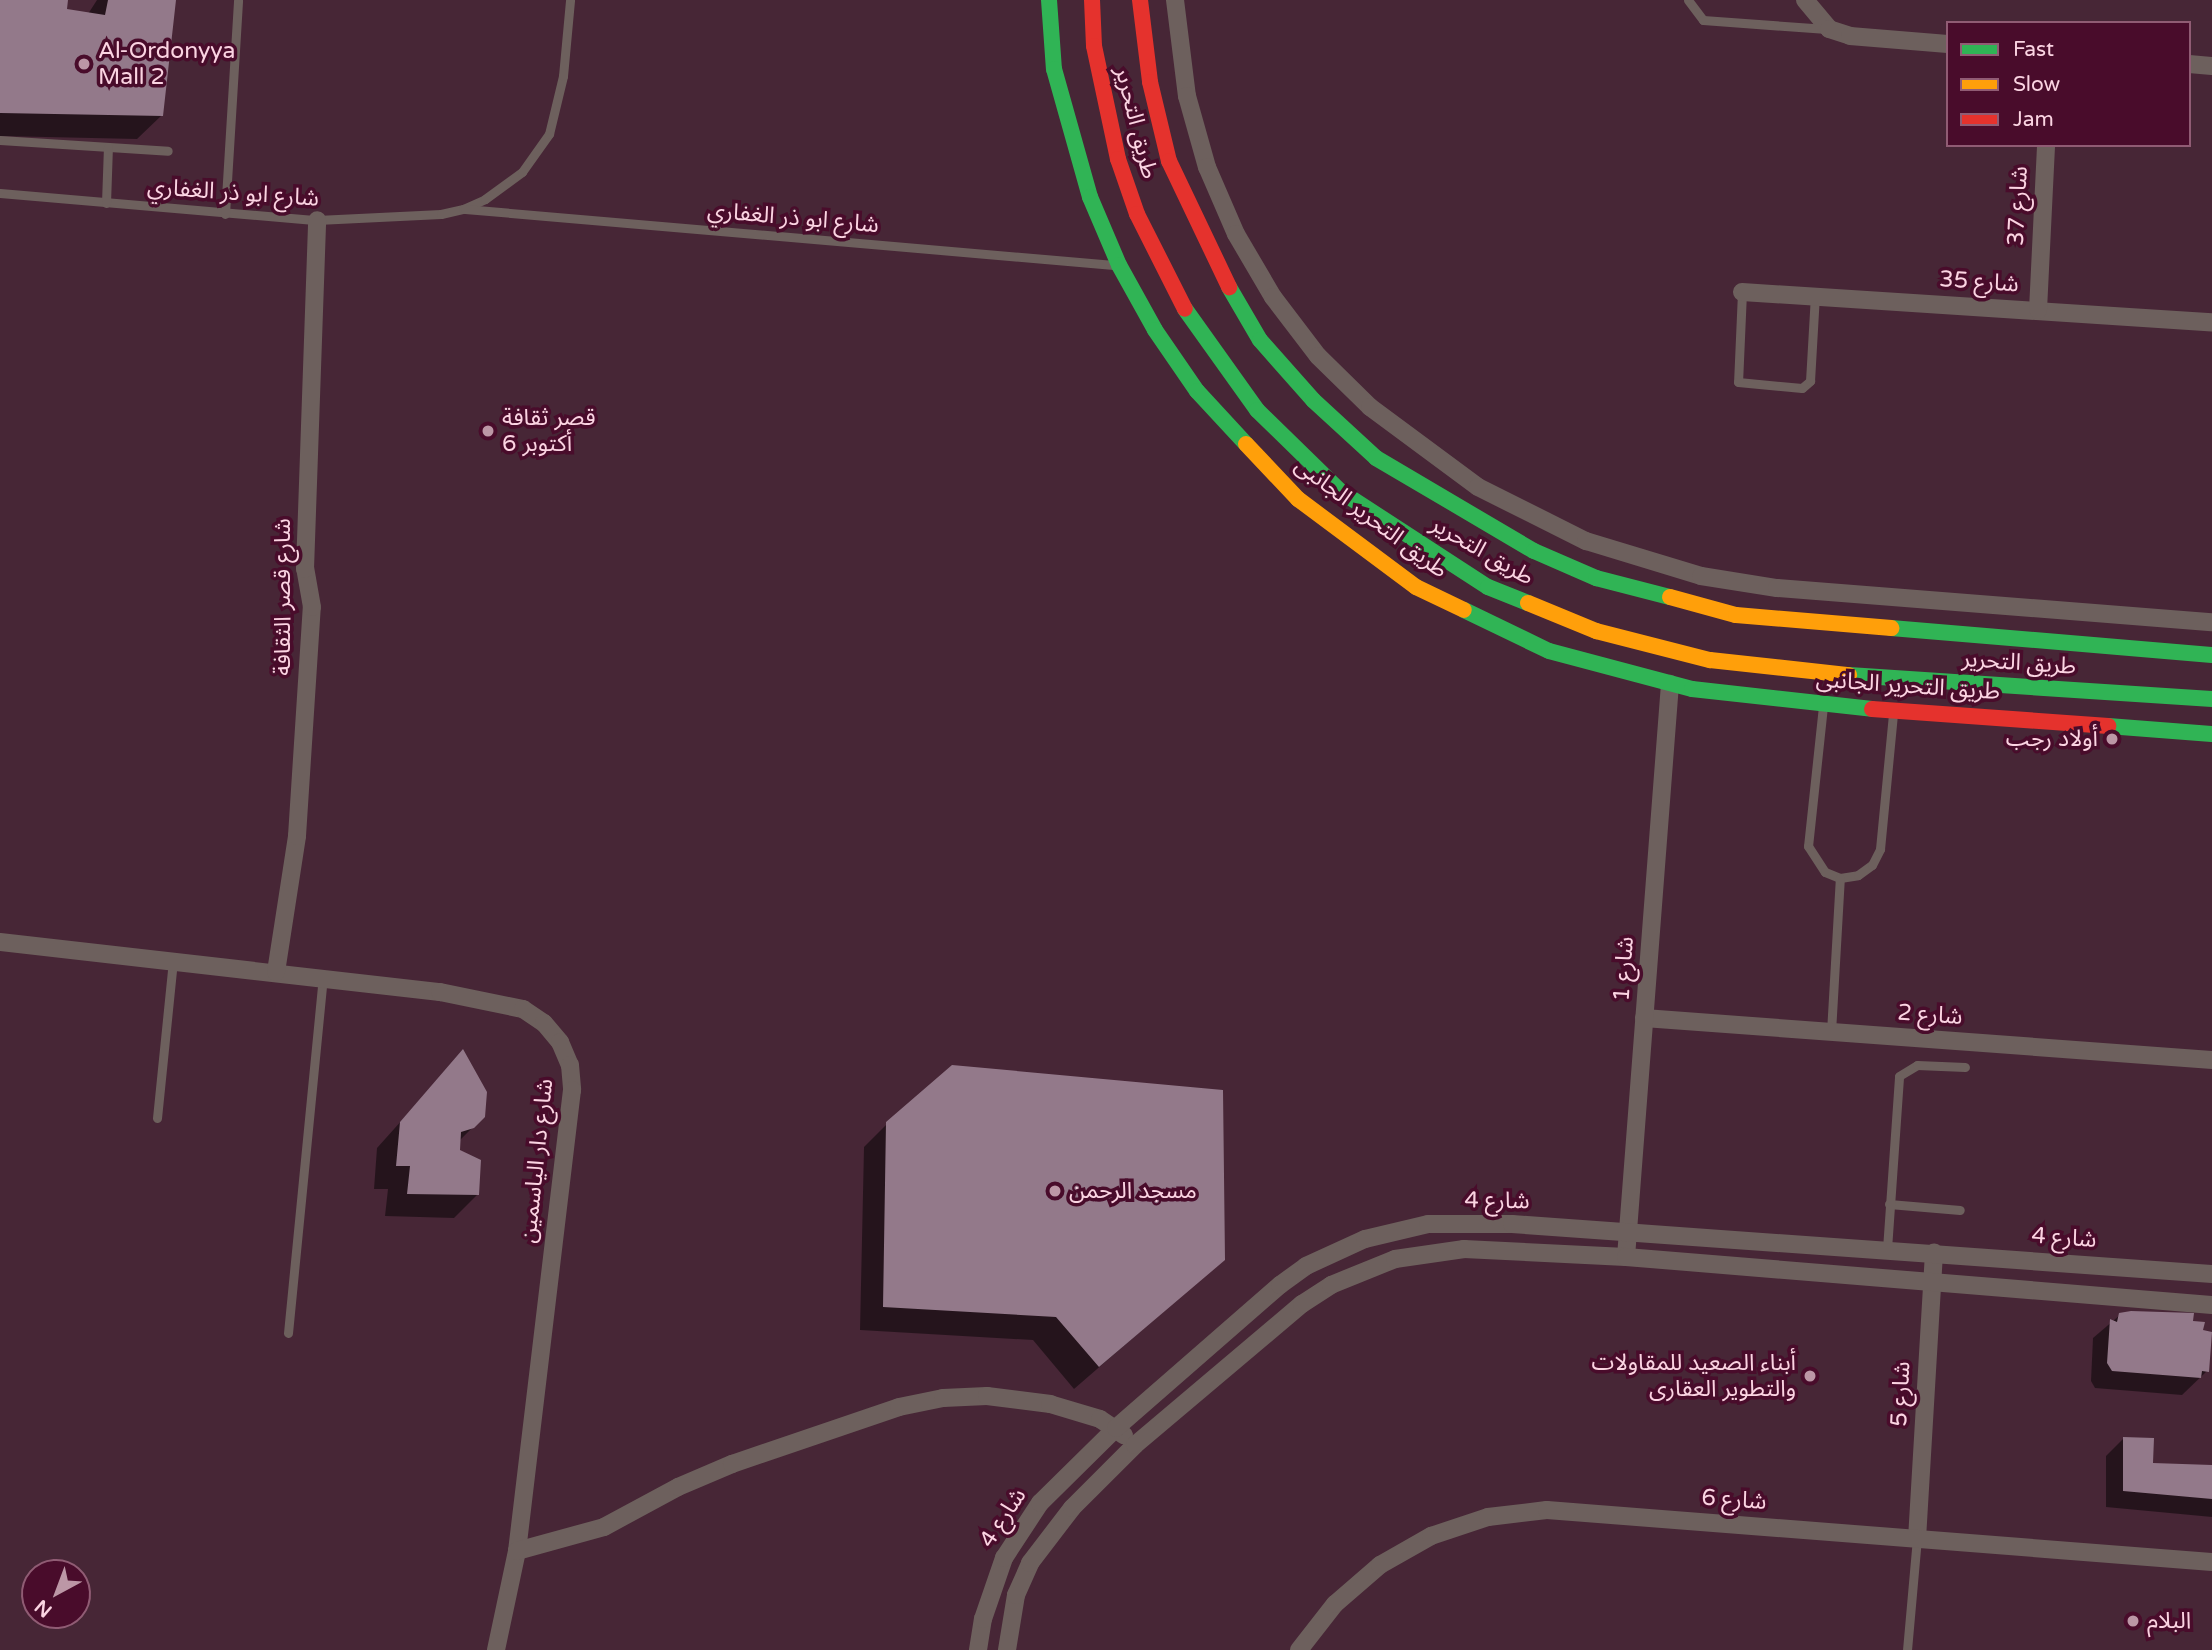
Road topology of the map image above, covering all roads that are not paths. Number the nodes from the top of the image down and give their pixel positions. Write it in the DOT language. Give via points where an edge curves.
graph roads {
  1 [pos="238,0"];
  2 [pos="570,0"];
  3 [pos="1049,0"];
  4 [pos="1092,0"];
  5 [pos="1140,0"];
  6 [pos="1175,0"];
  7 [pos="1688,0"];
  8 [pos="1808,7"];
  9 [pos="1829,29"];
  10 [pos="1946,44"];
  11 [pos="2191,64"];
  12 [pos="2212,65"];
  13 [pos="0,140"];
  14 [pos="108,146"];
  15 [pos="2046,147"];
  16 [pos="168,151"];
  17 [pos="0,193"];
  18 [pos="106,203"];
  19 [pos="463,209"];
  20 [pos="225,214"];
  21 [pos="317,220"];
  22 [pos="1119,265"];
  23 [pos="1742,292"];
  24 [pos="1815,295"];
  25 [pos="2038,310"];
  26 [pos="2212,322"];
  27 [pos="1405,533"];
  28 [pos="1398,575"];
  29 [pos="2212,622"];
  30 [pos="2212,654"];
  31 [pos="1871,675"];
  32 [pos="1670,684"];
  33 [pos="2212,699"];
  34 [pos="1823,705"];
  35 [pos="1869,708"];
  36 [pos="1894,710"];
  37 [pos="2212,733"];
  38 [pos="1840,878"];
  39 [pos="0,942"];
  40 [pos="173,961"];
  41 [pos="276,972"];
  42 [pos="323,978"];
  43 [pos="1644,1018"];
  44 [pos="1831,1032"];
  45 [pos="2212,1060"];
  46 [pos="1965,1067"];
  47 [pos="157,1118"];
  48 [pos="1889,1204"];
  49 [pos="1960,1210"];
  50 [pos="1628,1230"];
  51 [pos="1886,1249"];
  52 [pos="1934,1253"];
  53 [pos="1626,1257"];
  54 [pos="2212,1273"];
  55 [pos="1932,1282"];
  56 [pos="2212,1306"];
  57 [pos="288,1333"];
  58 [pos="1116,1428"];
  59 [pos="1135,1445"];
  60 [pos="1917,1539"];
  61 [pos="517,1551"];
  62 [pos="2212,1562"];
  63 [pos="496,1650"];
  64 [pos="978,1650"];
  65 [pos="1007,1650"];
  66 [pos="1299,1650"];
  67 [pos="1907,1650"];
  1 -- 20 [label="lane"];
  2 -- 19 [label="lane, شارع ابو ذر الغفاري" via="564,76 549,134 522,172"];
  3 -- 22 [label="street, طريق التحرير الجانبى" via="1054,69 1090,197"];
  4 -- 27 [label="street, طريق التحرير" via="1094,46 1118,159 1137,214 1189,317 1257,410 1340,491"];
  5 -- 30 [label="street, طريق التحرير" via="1150,82 1169,161 1211,256 1260,340 1313,400 1376,458 1431,493 1534,551 1596,578 1736,615"];
  6 -- 29 [label="street" via="1187,96 1207,167 1236,234 1273,297 1318,356 1370,407 1478,487 1586,541 1701,576 1777,588"];
  7 -- 9 [label="lane" via="1703,20"];
  8 -- 9 [label="street"];
  9 -- 10 [label="street" via="1850,36"];
  11 -- 12 [label="street"];
  13 -- 14 [label="lane"];
  14 -- 16 [label="lane"];
  14 -- 18 [label="lane"];
  15 -- 25 [label="street, شارع 37"];
  17 -- 18 [label="lane, شارع ابو ذر الغفاري"];
  18 -- 20 [label="lane, شارع ابو ذر الغفاري"];
  19 -- 21 [label="lane, شارع ابو ذر الغفاري"];
  19 -- 22 [label="lane, شارع ابو ذر الغفاري"];
  20 -- 21 [label="lane, شارع ابو ذر الغفاري"];
  21 -- 41 [label="street, شارع قصر الثقافة" via="305,569 312,607 297,836"];
  22 -- 28 [label="street, طريق التحرير الجانبى" via="1197,391 1245,448 1298,499"];
  23 -- 24 [label="street, شارع 35"];
  23 -- 24 [label="lane" via="1738,382 1802,388 1810,381"];
  24 -- 25 [label="street, شارع 35"];
  25 -- 26 [label="street, شارع 35"];
  27 -- 28 [label="street"];
  27 -- 31 [label="street, طريق التحرير" via="1488,587 1596,631 1710,660 1785,671"];
  28 -- 32 [label="street, طريق التحرير الجانبى" via="1482,622 1549,652"];
  31 -- 33 [label="street, طريق التحرير"];
  31 -- 35 [label="street"];
  32 -- 34 [label="street, طريق التحرير الجانبى"];
  32 -- 43 [label="street, شارع 1"];
  34 -- 35 [label="street, طريق التحرير الجانبى"];
  34 -- 38 [label="lane" via="1808,846 1825,872"];
  35 -- 36 [label="street, طريق التحرير الجانبى"];
  36 -- 37 [label="street, طريق التحرير الجانبى"];
  36 -- 38 [label="lane" via="1880,849 1865,870"];
  38 -- 44 [label="lane"];
  39 -- 40 [label="street, شارع دار الياسمين"];
  40 -- 41 [label="street, شارع دار الياسمين"];
  40 -- 47 [label="lane"];
  41 -- 42 [label="street, شارع دار الياسمين"];
  42 -- 57 [label="lane"];
  42 -- 61 [label="street, شارع دار الياسمين" via="440,992 523,1009 544,1023 560,1042 570,1065 572,1090"];
  43 -- 44 [label="street, شارع 2"];
  43 -- 50 [label="street, شارع 1"];
  44 -- 45 [label="street, شارع 2"];
  46 -- 48 [label="lane" via="1917,1065 1899,1076"];
  48 -- 49 [label="lane"];
  48 -- 51 [label="lane"];
  50 -- 51 [label="street, شارع 4"];
  50 -- 53 [label="street, شارع 1"];
  50 -- 58 [label="street, شارع 4" via="1428,1224 1365,1239 1306,1266 1280,1285"];
  51 -- 52 [label="street, شارع 4"];
  52 -- 54 [label="street, شارع 4"];
  52 -- 55 [label="street, شارع 5"];
  53 -- 55 [label="street, شارع 4"];
  53 -- 59 [label="street, شارع 4" via="1464,1249 1429,1252 1362,1270 1302,1304"];
  55 -- 56 [label="street, شارع 4"];
  55 -- 60 [label="street, شارع 5"];
  58 -- 59 [label="street"];
  58 -- 61 [label="street" via="1050,1404 986,1396 932,1400 732,1464 604,1527"];
  58 -- 64 [label="street, شارع 4" via="1062,1479 1020,1529 992,1588"];
  59 -- 65 [label="street, شارع 4" via="1048,1534 1016,1595"];
  60 -- 62 [label="street, شارع 6"];
  60 -- 66 [label="street, شارع 6" via="1547,1510 1488,1517 1431,1536 1380,1565 1335,1604"];
  60 -- 67 [label="lane"];
  61 -- 63 [label="street, شارع دار الياسمين"];
}
